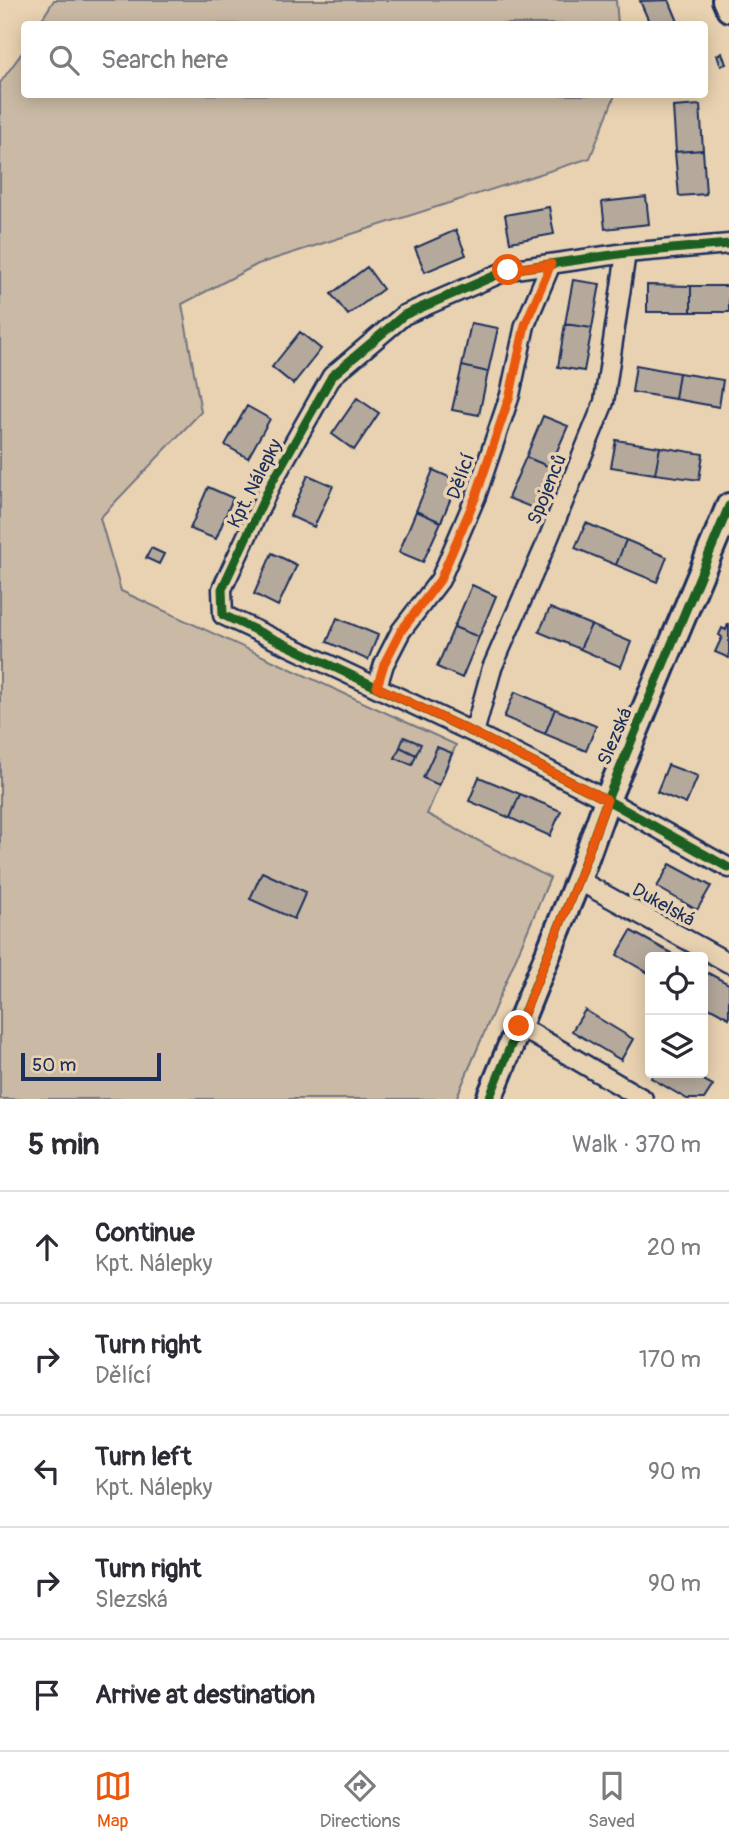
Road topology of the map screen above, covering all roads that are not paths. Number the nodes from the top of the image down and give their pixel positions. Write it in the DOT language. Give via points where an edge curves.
graph roads {
  1 [pos="725,0"];
  2 [pos="729,9"];
  3 [pos="729,244"];
  4 [pos="626,253"];
  5 [pos="551,264"];
  6 [pos="729,506"];
  7 [pos="377,687"];
  8 [pos="474,733"];
  9 [pos="607,800"];
  10 [pos="729,868"];
  11 [pos="578,880"];
  12 [pos="729,964"];
  13 [pos="519,1026"];
  14 [pos="489,1099"];
  15 [pos="643,1099"];
  1 -- 2 [label="street"];
  3 -- 4 [label="street, Kpt. Nálepky"];
  4 -- 5 [label="street, Kpt. Nálepky"];
  4 -- 8 [label="street, Spojenců" via="604,402 492,668"];
  5 -- 7 [label="street, Dělící" via="525,325 510,395 476,496 440,580 401,631"];
  5 -- 7 [label="street, Kpt. Nálepky" via="508,270 404,315 332,376 272,482 222,589 223,615"];
  6 -- 9 [label="street, Slezská"];
  7 -- 8 [label="street, Kpt. Nálepky"];
  8 -- 9 [label="street, Kpt. Nálepky"];
  9 -- 10 [label="street, Kpt. Nálepky"];
  9 -- 11 [label="street, Slezská"];
  11 -- 12 [label="street, Dukelská"];
  11 -- 13 [label="street, Slezská"];
  13 -- 14 [label="street, Slezská"];
  13 -- 15 [label="street"];
}
